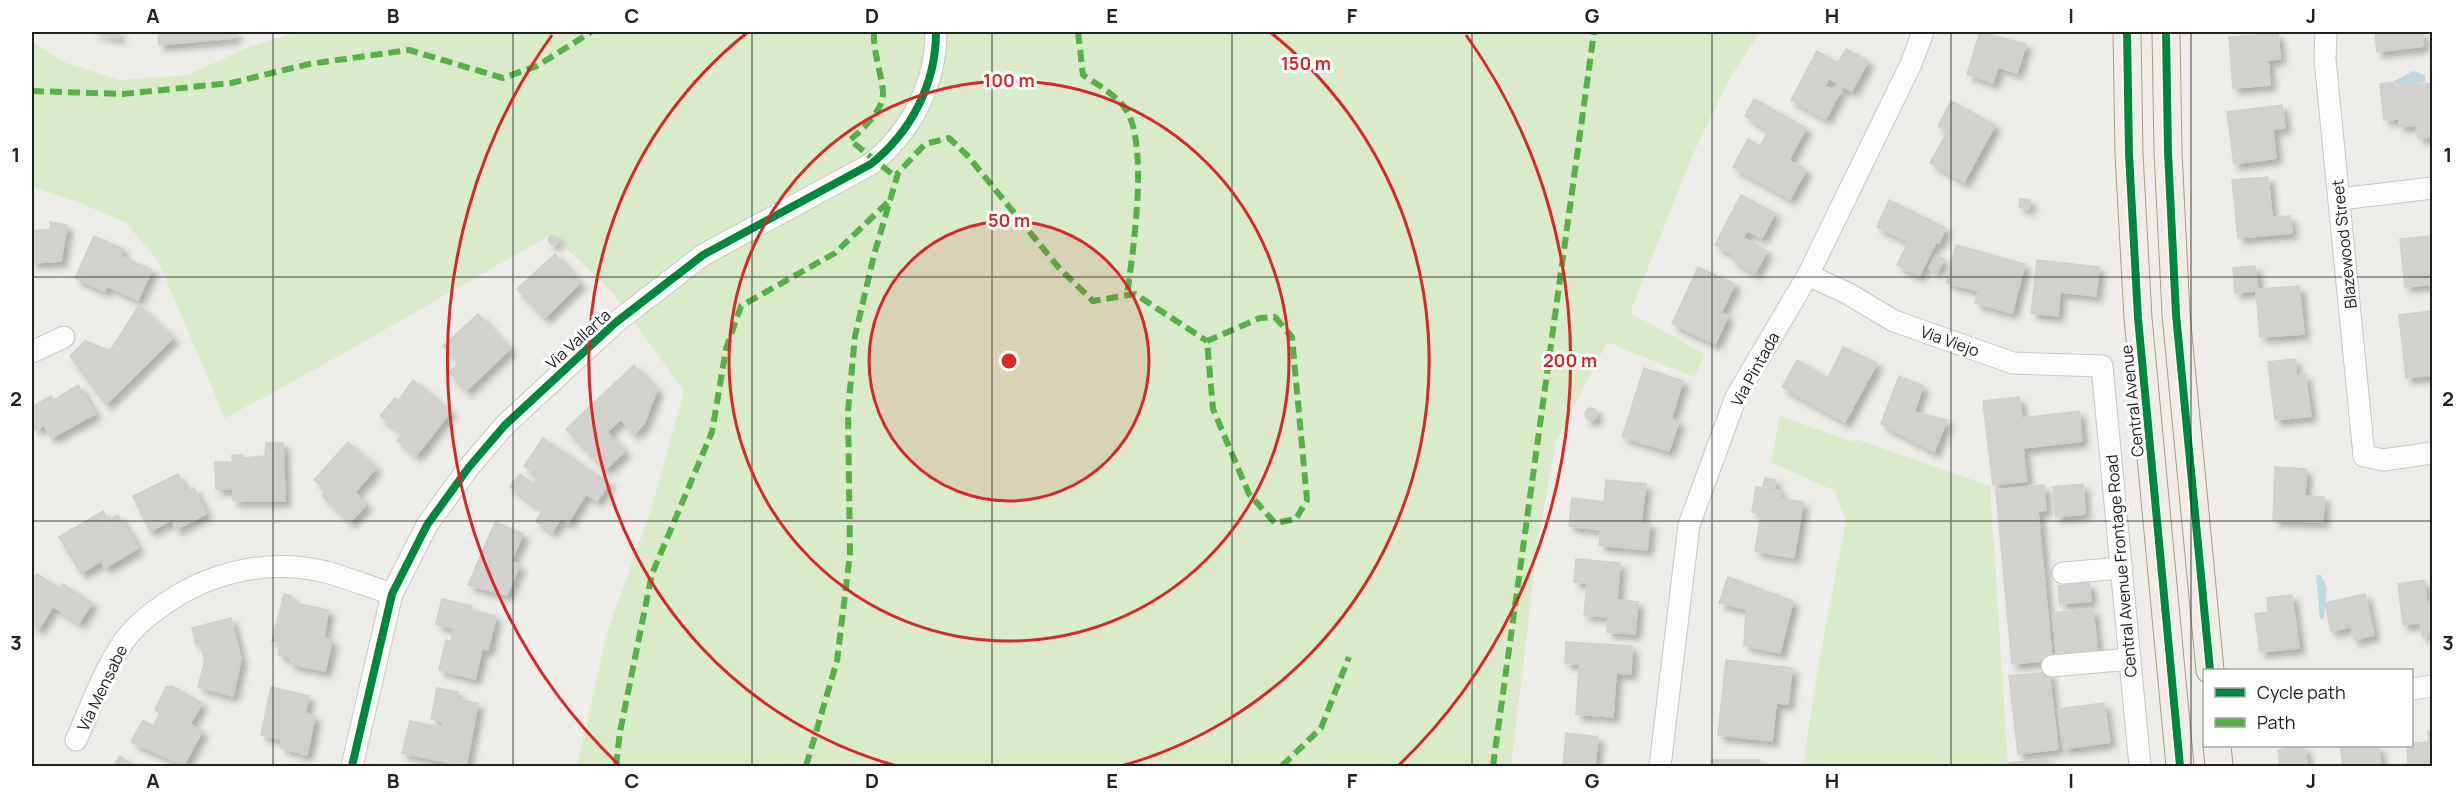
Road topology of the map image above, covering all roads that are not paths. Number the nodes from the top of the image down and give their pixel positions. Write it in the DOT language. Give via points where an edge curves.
graph roads {
  1 [pos="936,32"];
  2 [pos="1923,32"];
  3 [pos="2127,32"];
  4 [pos="2166,32"];
  5 [pos="2326,32"];
  6 [pos="2433,188"];
  7 [pos="2340,199"];
  8 [pos="1808,275"];
  9 [pos="64,337"];
  10 [pos="32,352"];
  11 [pos="2102,366"];
  12 [pos="2433,453"];
  13 [pos="2122,568"];
  14 [pos="2063,573"];
  15 [pos="392,594"];
  16 [pos="2130,659"];
  17 [pos="2052,666"];
  18 [pos="2210,669"];
  19 [pos="2433,686"];
  20 [pos="2413,689"];
  21 [pos="76,740"];
  22 [pos="2217,747"];
  23 [pos="352,766"];
  24 [pos="1660,766"];
  25 [pos="2140,766"];
  26 [pos="2180,766"];
  27 [pos="2219,766"];
  1 -- 15 [label="street, Via Vallarta" via="928,83 913,116 893,145 871,164 703,255 615,323 504,425 469,467 427,525"];
  2 -- 8 [label="street, Via Pintada"];
  3 -- 26 [label="main road, Central Avenue" via="2138,318"];
  4 -- 18 [label="main road" via="2176,314"];
  5 -- 7 [label="street, Blazewood Street" via="2325,59"];
  6 -- 7 [label="street"];
  7 -- 12 [label="street, Blazewood Street" via="2364,456 2383,460"];
  8 -- 11 [label="street, Via Viejo" via="1894,321 2013,363"];
  8 -- 24 [label="street, Via Pintada" via="1736,397 1689,525"];
  9 -- 10 [label="street"];
  11 -- 13 [label="street, Central Avenue Frontage Road"];
  13 -- 14 [label="street"];
  13 -- 16 [label="street, Central Avenue Frontage Road"];
  15 -- 21 [label="street, Via Mensabe" via="325,572 287,568 260,567 222,574 195,585 147,615 126,639 110,664"];
  15 -- 23 [label="street, Via Vallarta"];
  16 -- 17 [label="street"];
  16 -- 25 [label="street, Central Avenue Frontage Road"];
  19 -- 20 [label="street"];
  22 -- 27 [label="main road"];
}
